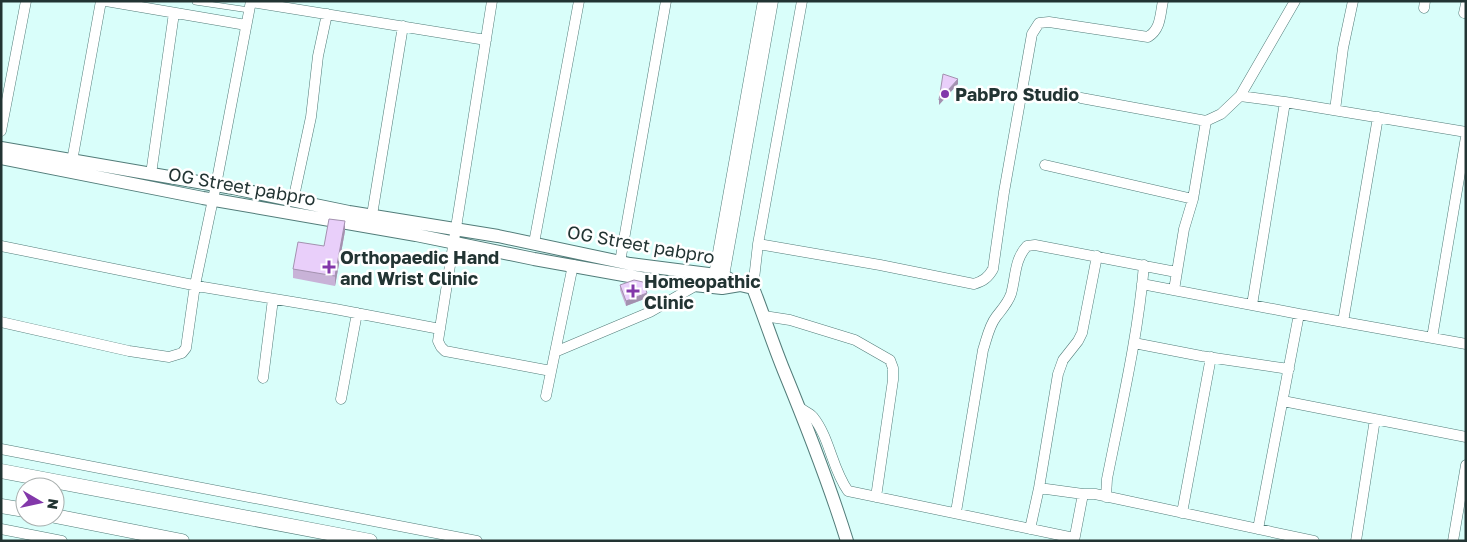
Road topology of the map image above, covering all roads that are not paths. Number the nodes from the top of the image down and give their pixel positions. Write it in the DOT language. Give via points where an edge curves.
graph roads {
  1 [pos="26,1"];
  2 [pos="101,1"];
  3 [pos="106,1"];
  4 [pos="492,1"];
  5 [pos="578,1"];
  6 [pos="666,1"];
  7 [pos="762,1"];
  8 [pos="773,1"];
  9 [pos="802,1"];
  10 [pos="1163,1"];
  11 [pos="1295,1"];
  12 [pos="1353,1"];
  13 [pos="196,2"];
  14 [pos="234,4"];
  15 [pos="250,4"];
  16 [pos="174,13"];
  17 [pos="327,14"];
  18 [pos="246,25"];
  19 [pos="403,26"];
  20 [pos="486,40"];
  21 [pos="1240,96"];
  22 [pos="1081,98"];
  23 [pos="1285,102"];
  24 [pos="1335,110"];
  25 [pos="1378,117"];
  26 [pos="1206,122"];
  27 [pos="1,131"];
  28 [pos="1466,132"];
  29 [pos="1466,137"];
  30 [pos="1,148"];
  31 [pos="1,158"];
  32 [pos="72,161"];
  33 [pos="1045,165"];
  34 [pos="151,174"];
  35 [pos="216,185"];
  36 [pos="1193,199"];
  37 [pos="213,200"];
  38 [pos="294,201"];
  39 [pos="372,215"];
  40 [pos="457,229"];
  41 [pos="455,243"];
  42 [pos="534,243"];
  43 [pos="758,244"];
  44 [pos="1,246"];
  45 [pos="1097,256"];
  46 [pos="620,262"];
  47 [pos="573,265"];
  48 [pos="1144,265"];
  49 [pos="1176,272"];
  50 [pos="718,281"];
  51 [pos="1142,284"];
  52 [pos="195,285"];
  53 [pos="695,286"];
  54 [pos="753,288"];
  55 [pos="1174,290"];
  56 [pos="273,299"];
  57 [pos="1252,305"];
  58 [pos="356,313"];
  59 [pos="1299,314"];
  60 [pos="764,316"];
  61 [pos="1,322"];
  62 [pos="1343,322"];
  63 [pos="440,330"];
  64 [pos="1432,338"];
  65 [pos="1134,343"];
  66 [pos="1466,344"];
  67 [pos="555,352"];
  68 [pos="1211,358"];
  69 [pos="1289,368"];
  70 [pos="551,371"];
  71 [pos="263,378"];
  72 [pos="546,396"];
  73 [pos="341,399"];
  74 [pos="1283,401"];
  75 [pos="800,408"];
  76 [pos="1375,419"];
  77 [pos="1466,437"];
  78 [pos="1,449"];
  79 [pos="1466,465"];
  80 [pos="1,470"];
  81 [pos="1040,488"];
  82 [pos="1084,494"];
  83 [pos="876,497"];
  84 [pos="1106,497"];
  85 [pos="1,506"];
  86 [pos="15,508"];
  87 [pos="956,512"];
  88 [pos="1182,514"];
  89 [pos="65,518"];
  90 [pos="1,529"];
  91 [pos="1030,529"];
  92 [pos="1258,529"];
  93 [pos="1074,539"];
  94 [pos="62,541"];
  95 [pos="182,541"];
  96 [pos="370,541"];
  97 [pos="477,541"];
  98 [pos="847,541"];
  99 [pos="1314,541"];
  100 [pos="1356,541"];
  101 [pos="1454,541"];
  1 -- 27 [label="street"];
  2 -- 32 [label="street"];
  3 -- 16 [label="street"];
  4 -- 20 [label="street"];
  5 -- 42 [label="street"];
  6 -- 46 [label="street"];
  7 -- 50 [label="street"];
  8 -- 50 [label="street"];
  9 -- 43 [label="street"];
  10 -- 43 [label="street" via="1158,28 1148,37 1048,22 1039,23 1034,28 992,269 981,282 974,284"];
  11 -- 21 [label="street"];
  12 -- 24 [label="street"];
  13 -- 14 [label="lane"];
  14 -- 15 [label="lane"];
  15 -- 17 [label="street"];
  15 -- 18 [label="street"];
  16 -- 18 [label="street"];
  16 -- 34 [label="street"];
  17 -- 19 [label="street"];
  17 -- 38 [label="street"];
  18 -- 35 [label="street"];
  19 -- 20 [label="street"];
  19 -- 39 [label="street"];
  20 -- 40 [label="street"];
  21 -- 23 [label="street"];
  21 -- 26 [label="street" via="1221,114"];
  22 -- 26 [label="street"];
  23 -- 24 [label="street"];
  23 -- 57 [label="street"];
  24 -- 25 [label="street"];
  25 -- 28 [label="street"];
  25 -- 62 [label="street"];
  26 -- 36 [label="street"];
  29 -- 64 [label="street"];
  30 -- 32 [label="street, OG Street pabpro"];
  31 -- 37 [label="street, OG Street pabpro"];
  32 -- 34 [label="street, OG Street pabpro"];
  33 -- 36 [label="street"];
  34 -- 35 [label="street, OG Street pabpro"];
  35 -- 37 [label="street"];
  35 -- 38 [label="street, OG Street pabpro"];
  36 -- 49 [label="street"];
  37 -- 41 [label="street, OG Street pabpro"];
  37 -- 52 [label="street"];
  38 -- 39 [label="street, OG Street pabpro"];
  39 -- 40 [label="street, OG Street pabpro"];
  40 -- 41 [label="street"];
  40 -- 42 [label="street, OG Street pabpro"];
  41 -- 47 [label="street, OG Street pabpro"];
  41 -- 63 [label="street"];
  42 -- 46 [label="street, OG Street pabpro"];
  43 -- 54 [label="street"];
  44 -- 52 [label="street"];
  45 -- 48 [label="street"];
  45 -- 81 [label="street" via="1082,333 1063,360 1058,374"];
  45 -- 87 [label="street" via="1035,245 1027,246 1017,260 1008,302 990,327 984,350"];
  46 -- 50 [label="street, OG Street pabpro"];
  47 -- 53 [label="street, OG Street pabpro"];
  47 -- 67 [label="street"];
  48 -- 49 [label="street"];
  48 -- 51 [label="street"];
  49 -- 55 [label="street"];
  50 -- 53 [label="street, OG Street pabpro"];
  50 -- 54 [label="street, OG Street pabpro"];
  51 -- 55 [label="street"];
  51 -- 65 [label="street"];
  52 -- 56 [label="street"];
  52 -- 61 [label="street" via="186,348 177,356 129,351"];
  53 -- 67 [label="street" via="650,312"];
  54 -- 60 [label="street"];
  55 -- 57 [label="street"];
  56 -- 58 [label="street"];
  56 -- 71 [label="street"];
  57 -- 59 [label="street"];
  58 -- 63 [label="street"];
  58 -- 73 [label="street"];
  59 -- 62 [label="street"];
  59 -- 69 [label="street"];
  60 -- 75 [label="street"];
  60 -- 83 [label="street" via="790,320 855,340 890,360 893,380"];
  62 -- 64 [label="street"];
  63 -- 70 [label="street" via="438,341 445,351"];
  64 -- 66 [label="street"];
  65 -- 68 [label="street"];
  65 -- 84 [label="street"];
  67 -- 70 [label="street"];
  68 -- 69 [label="street"];
  68 -- 88 [label="street"];
  69 -- 74 [label="street"];
  70 -- 72 [label="street"];
  74 -- 76 [label="street"];
  74 -- 92 [label="street"];
  75 -- 83 [label="street" via="812,415 840,480 848,491"];
  75 -- 98 [label="street"];
  76 -- 77 [label="street"];
  76 -- 100 [label="street"];
  78 -- 97 [label="street"];
  79 -- 101 [label="street"];
  80 -- 96 [label="main road"];
  81 -- 82 [label="street"];
  81 -- 91 [label="street"];
  82 -- 84 [label="street"];
  82 -- 93 [label="street"];
  83 -- 87 [label="street"];
  84 -- 88 [label="street"];
  85 -- 86 [label="main road"];
  87 -- 91 [label="street"];
  88 -- 92 [label="street"];
  89 -- 95 [label="main road"];
  90 -- 94 [label="street"];
  91 -- 93 [label="street"];
  92 -- 99 [label="street"];
}
